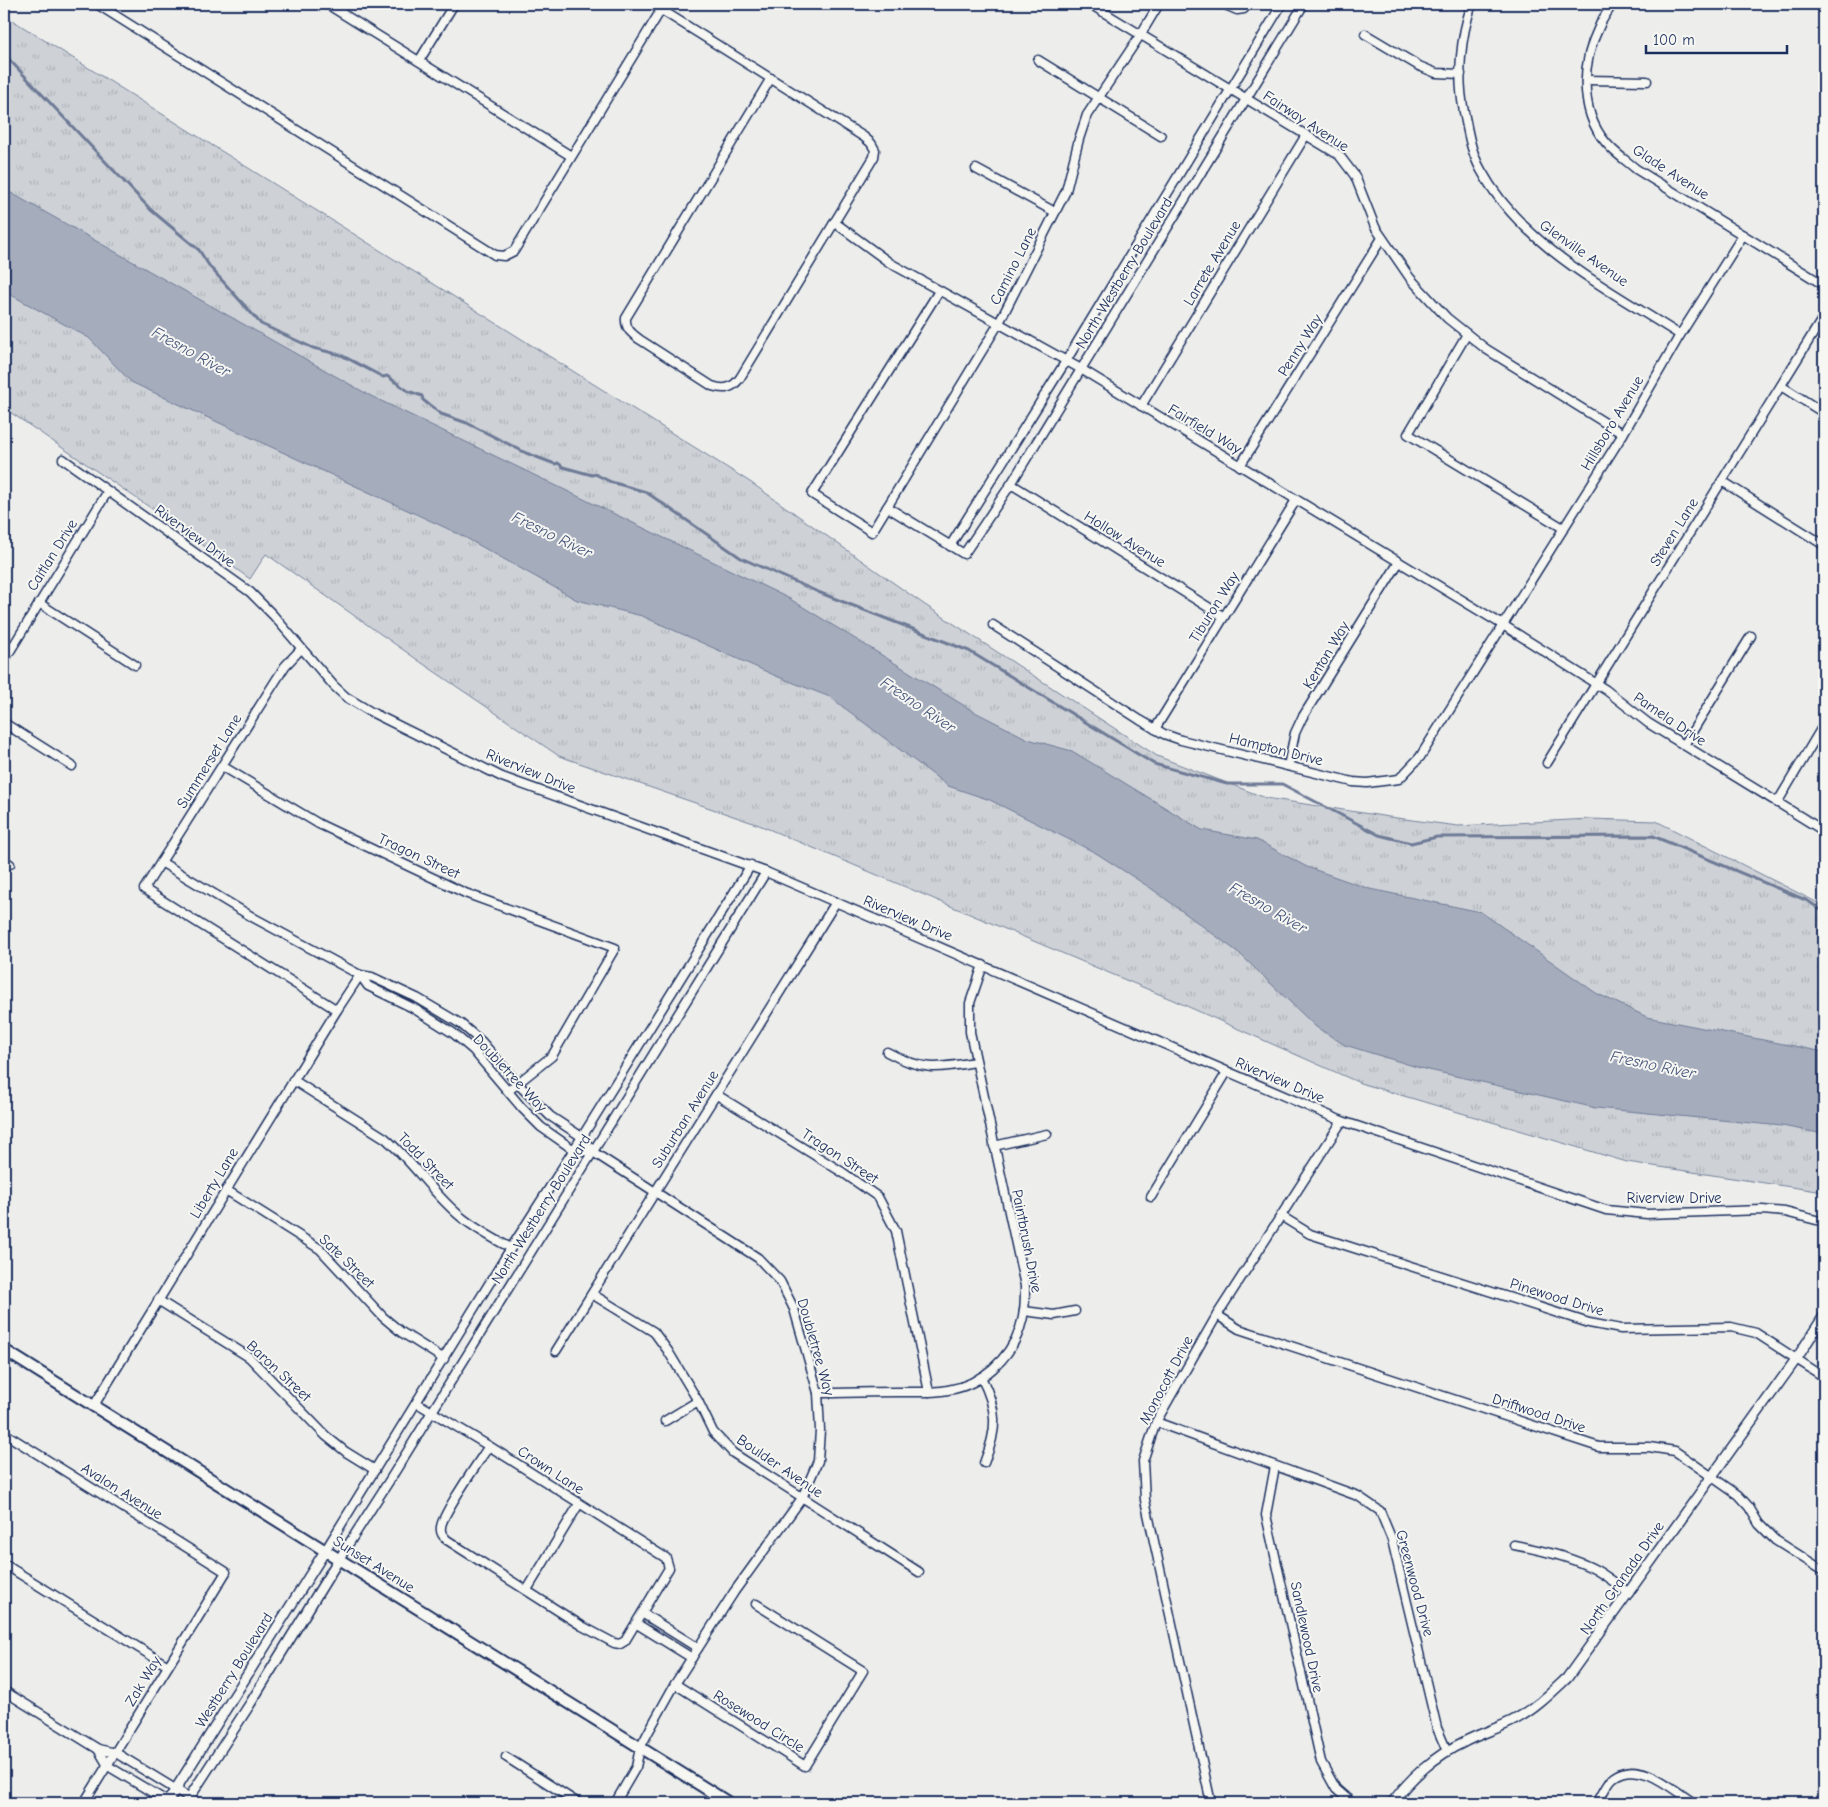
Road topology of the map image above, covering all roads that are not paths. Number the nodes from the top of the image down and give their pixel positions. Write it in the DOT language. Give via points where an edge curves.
graph roads {
  1 [pos="97,4"];
  2 [pos="327,4"];
  3 [pos="454,4"];
  4 [pos="652,4"];
  5 [pos="1090,4"];
  6 [pos="1159,4"];
  7 [pos="1223,4"];
  8 [pos="1247,4"];
  9 [pos="1282,4"];
  10 [pos="1304,4"];
  11 [pos="1472,4"];
  12 [pos="1613,4"];
  13 [pos="661,10"];
  14 [pos="1141,34"];
  15 [pos="1365,34"];
  16 [pos="1038,60"];
  17 [pos="419,61"];
  18 [pos="1461,74"];
  19 [pos="771,78"];
  20 [pos="1586,80"];
  21 [pos="1647,81"];
  22 [pos="1230,89"];
  23 [pos="1098,97"];
  24 [pos="1246,99"];
  25 [pos="1306,135"];
  26 [pos="1162,136"];
  27 [pos="571,156"];
  28 [pos="976,169"];
  29 [pos="1056,212"];
  30 [pos="834,222"];
  31 [pos="1743,235"];
  32 [pos="1382,238"];
  33 [pos="1824,285"];
  34 [pos="939,290"];
  35 [pos="1824,316"];
  36 [pos="999,323"];
  37 [pos="1467,334"];
  38 [pos="1680,335"];
  39 [pos="1066,360"];
  40 [pos="1081,369"];
  41 [pos="1781,386"];
  42 [pos="1142,406"];
  43 [pos="1824,413"];
  44 [pos="1623,434"];
  45 [pos="63,459"];
  46 [pos="1240,466"];
  47 [pos="1722,481"];
  48 [pos="1011,484"];
  49 [pos="108,490"];
  50 [pos="1296,500"];
  51 [pos="887,507"];
  52 [pos="1564,528"];
  53 [pos="1824,545"];
  54 [pos="950,546"];
  55 [pos="1398,562"];
  56 [pos="39,603"];
  57 [pos="1224,617"];
  58 [pos="993,625"];
  59 [pos="1503,625"];
  60 [pos="1751,636"];
  61 [pos="301,649"];
  62 [pos="5,656"];
  63 [pos="135,665"];
  64 [pos="1596,684"];
  65 [pos="4,723"];
  66 [pos="1824,724"];
  67 [pos="1156,729"];
  68 [pos="1684,745"];
  69 [pos="1547,762"];
  70 [pos="72,766"];
  71 [pos="222,766"];
  72 [pos="1288,766"];
  73 [pos="1778,803"];
  74 [pos="1824,831"];
  75 [pos="161,862"];
  76 [pos="751,865"];
  77 [pos="766,872"];
  78 [pos="836,902"];
  79 [pos="983,965"];
  80 [pos="360,974"];
  81 [pos="337,1010"];
  82 [pos="887,1052"];
  83 [pos="975,1062"];
  84 [pos="1228,1072"];
  85 [pos="293,1080"];
  86 [pos="518,1084"];
  87 [pos="508,1091"];
  88 [pos="716,1095"];
  89 [pos="1342,1121"];
  90 [pos="1047,1134"];
  91 [pos="582,1137"];
  92 [pos="994,1146"];
  93 [pos="574,1150"];
  94 [pos="593,1152"];
  95 [pos="226,1190"];
  96 [pos="655,1192"];
  97 [pos="1151,1196"];
  98 [pos="1281,1216"];
  99 [pos="1824,1222"];
  100 [pos="511,1248"];
  101 [pos="592,1294"];
  102 [pos="158,1300"];
  103 [pos="1075,1310"];
  104 [pos="1024,1312"];
  105 [pos="1218,1315"];
  106 [pos="1824,1316"];
  107 [pos="4,1350"];
  108 [pos="556,1351"];
  109 [pos="1797,1358"];
  110 [pos="444,1359"];
  111 [pos="981,1377"];
  112 [pos="1824,1377"];
  113 [pos="929,1392"];
  114 [pos="818,1393"];
  115 [pos="698,1402"];
  116 [pos="416,1403"];
  117 [pos="93,1407"];
  118 [pos="432,1412"];
  119 [pos="665,1421"];
  120 [pos="1156,1422"];
  121 [pos="4,1432"];
  122 [pos="489,1446"];
  123 [pos="984,1463"];
  124 [pos="1275,1466"];
  125 [pos="375,1470"];
  126 [pos="1711,1475"];
  127 [pos="802,1498"];
  128 [pos="579,1504"];
  129 [pos="1514,1545"];
  130 [pos="325,1551"];
  131 [pos="339,1559"];
  132 [pos="4,1564"];
  133 [pos="1824,1571"];
  134 [pos="226,1572"];
  135 [pos="918,1572"];
  136 [pos="527,1590"];
  137 [pos="1629,1593"];
  138 [pos="758,1605"];
  139 [pos="642,1613"];
  140 [pos="637,1624"];
  141 [pos="698,1648"];
  142 [pos="692,1658"];
  143 [pos="168,1666"];
  144 [pos="675,1684"];
  145 [pos="4,1691"];
  146 [pos="640,1748"];
  147 [pos="98,1749"];
  148 [pos="1447,1751"];
  149 [pos="116,1753"];
  150 [pos="506,1757"];
  151 [pos="108,1766"];
  152 [pos="176,1790"];
  153 [pos="188,1800"];
  154 [pos="84,1803"];
  155 [pos="168,1803"];
  156 [pos="198,1803"];
  157 [pos="578,1803"];
  158 [pos="615,1803"];
  159 [pos="729,1803"];
  160 [pos="1211,1803"];
  161 [pos="1352,1803"];
  162 [pos="1392,1803"];
  163 [pos="1598,1803"];
  164 [pos="1694,1803"];
  1 -- 27 [label="street" via="495,255 504,256 514,251"];
  2 -- 17 [label="street"];
  3 -- 17 [label="street"];
  4 -- 13 [label="street"];
  5 -- 14 [label="street, Fairway Avenue"];
  6 -- 14 [label="street, Camino Lane"];
  7 -- 8 [label="street" via="1237,10 1244,9"];
  9 -- 22 [label="street, North Westberry Boulevard"];
  10 -- 24 [label="street, North Westberry Boulevard"];
  11 -- 18 [label="street, Glenville Avenue" via="1461,55"];
  12 -- 20 [label="street, Glade Avenue" via="1594,38 1586,63"];
  13 -- 19 [label="street"];
  13 -- 27 [label="street"];
  14 -- 22 [label="street, Fairway Avenue"];
  14 -- 23 [label="street, Camino Lane"];
  15 -- 18 [label="street" via="1419,66 1436,73"];
  16 -- 23 [label="street"];
  17 -- 27 [label="street"];
  18 -- 38 [label="street, Glenville Avenue" via="1471,145 1480,169 1512,214 1540,242 1569,264"];
  19 -- 30 [label="street" via="864,137 876,150"];
  19 -- 30 [label="street" via="630,310 626,325 639,339 712,386 721,389 735,385"];
  20 -- 21 [label="street"];
  20 -- 31 [label="street, Glade Avenue" via="1588,107 1596,129 1611,148 1636,169"];
  22 -- 24 [label="street, Fairway Avenue"];
  22 -- 39 [label="street, North Westberry Boulevard"];
  23 -- 26 [label="street"];
  23 -- 29 [label="street, Camino Lane" via="1087,115 1066,191"];
  24 -- 25 [label="street, Fairway Avenue"];
  24 -- 40 [label="street, North Westberry Boulevard"];
  25 -- 32 [label="street, Fairway Avenue" via="1347,164"];
  25 -- 42 [label="street, Larrete Avenue"];
  28 -- 29 [label="street"];
  29 -- 36 [label="street, Camino Lane"];
  30 -- 34 [label="street, Fairfield Way" via="890,263"];
  31 -- 33 [label="street, Glade Avenue"];
  31 -- 38 [label="street, Hillsboro Avenue"];
  32 -- 37 [label="street, Fairway Avenue" via="1410,278 1447,318"];
  32 -- 46 [label="street, Penny Way"];
  34 -- 36 [label="street, Fairfield Way"];
  34 -- 51 [label="street, Camino Lane" via="812,494 872,532"];
  35 -- 41 [label="street, Steven Lane"];
  36 -- 39 [label="street, Fairfield Way"];
  36 -- 51 [label="street, Camino Lane"];
  37 -- 44 [label="street, Fairway Avenue"];
  37 -- 52 [label="street" via="1408,434"];
  38 -- 44 [label="street, Hillsboro Avenue"];
  39 -- 40 [label="street, Fairfield Way"];
  39 -- 54 [label="street, North Westberry Boulevard"];
  40 -- 42 [label="street, Fairfield Way"];
  40 -- 48 [label="street, North Westberry Boulevard"];
  41 -- 43 [label="street"];
  41 -- 47 [label="street, Steven Lane"];
  42 -- 46 [label="street, Fairfield Way"];
  44 -- 52 [label="street, Hillsboro Avenue"];
  45 -- 49 [label="street, Riverview Drive"];
  46 -- 50 [label="street, Fairfield Way"];
  47 -- 53 [label="street"];
  47 -- 64 [label="street, Steven Lane"];
  48 -- 54 [label="street, North Westberry Boulevard" via="964,554"];
  48 -- 57 [label="street, Hollow Avenue"];
  49 -- 56 [label="street, Caitlan Drive"];
  49 -- 61 [label="street, Riverview Drive" via="250,592"];
  50 -- 55 [label="street, Fairfield Way"];
  50 -- 57 [label="street, Tiburon Way"];
  51 -- 54 [label="street"];
  52 -- 59 [label="street, Hillsboro Avenue"];
  55 -- 59 [label="street, Fairfield Way"];
  55 -- 72 [label="street, Kenton Way" via="1302,718 1295,733"];
  56 -- 62 [label="street, Caitlan Drive"];
  56 -- 63 [label="street"];
  57 -- 67 [label="street, Tiburon Way"];
  58 -- 67 [label="street, Hampton Drive"];
  59 -- 64 [label="street, Pamela Drive"];
  59 -- 72 [label="street, Hampton Drive" via="1420,757 1399,779 1360,783"];
  60 -- 68 [label="street"];
  61 -- 71 [label="street, Summerset Lane" via="285,666"];
  61 -- 76 [label="street, Riverview Drive" via="334,686 359,705 502,777"];
  64 -- 68 [label="street, Pamela Drive"];
  64 -- 69 [label="street, Steven Lane"];
  65 -- 70 [label="street"];
  66 -- 73 [label="street"];
  67 -- 72 [label="street, Hampton Drive" via="1181,740"];
  68 -- 73 [label="street, Pamela Drive"];
  71 -- 75 [label="street, Summerset Lane"];
  71 -- 86 [label="street, Tragon Street" via="318,824 465,894 615,948 552,1056"];
  73 -- 74 [label="street, Pamela Drive"];
  75 -- 80 [label="street, Doubletree Way" via="254,918"];
  75 -- 81 [label="street, Summerset Lane" via="144,889"];
  76 -- 77 [label="street, Riverview Drive"];
  76 -- 91 [label="street, North Westberry Boulevard"];
  77 -- 78 [label="street, Riverview Drive"];
  77 -- 94 [label="street, North Westberry Boulevard"];
  78 -- 79 [label="street, Riverview Drive"];
  78 -- 88 [label="street, Suburban Avenue"];
  79 -- 83 [label="street, Paintbrush Drive" via="970,1003"];
  79 -- 84 [label="street, Riverview Drive"];
  80 -- 81 [label="street, Liberty Lane"];
  80 -- 86 [label="street, Doubletree Way" via="417,998 461,1024 482,1042"];
  80 -- 87 [label="street, Doubletree Way" via="368,986 454,1033"];
  81 -- 85 [label="street, Liberty Lane"];
  82 -- 83 [label="street" via="927,1067"];
  83 -- 92 [label="street, Paintbrush Drive"];
  84 -- 89 [label="street, Riverview Drive"];
  84 -- 97 [label="street"];
  85 -- 95 [label="street, Liberty Lane"];
  85 -- 100 [label="street, Todd Street" via="385,1138 461,1217"];
  86 -- 87 [label="street"];
  86 -- 91 [label="street, Doubletree Way" via="550,1116"];
  87 -- 93 [label="street, Doubletree Way" via="541,1127"];
  88 -- 96 [label="street, Suburban Avenue"];
  88 -- 113 [label="street, Tragon Street" via="878,1197 896,1231"];
  89 -- 98 [label="street, Monocott Drive"];
  89 -- 99 [label="street, Riverview Drive" via="1606,1210 1647,1214 1762,1210"];
  90 -- 92 [label="street"];
  91 -- 93 [label="street, North Westberry Boulevard"];
  91 -- 94 [label="street, Doubletree Way"];
  92 -- 104 [label="street, Paintbrush Drive" via="1025,1286"];
  93 -- 94 [label="street, Doubletree Way"];
  93 -- 100 [label="street, North Westberry Boulevard"];
  94 -- 96 [label="street, Doubletree Way"];
  94 -- 118 [label="street, North Westberry Boulevard"];
  95 -- 102 [label="street, Liberty Lane"];
  95 -- 110 [label="street, Sate Street" via="320,1250 383,1317"];
  96 -- 101 [label="street, Suburban Avenue"];
  96 -- 114 [label="street, Doubletree Way" via="758,1258 780,1280 794,1309"];
  98 -- 105 [label="street, Monocott Drive"];
  98 -- 109 [label="street, Pinewood Drive" via="1310,1234 1589,1323 1621,1329 1731,1327 1756,1333"];
  100 -- 110 [label="street, North Westberry Boulevard"];
  101 -- 108 [label="street, Suburban Avenue"];
  101 -- 115 [label="street, Boulder Avenue" via="654,1332"];
  102 -- 117 [label="street, Liberty Lane"];
  102 -- 125 [label="street, Baron Street" via="249,1357 326,1436"];
  103 -- 104 [label="street" via="1054,1315"];
  104 -- 111 [label="street, Paintbrush Drive" via="1013,1345 1002,1360"];
  105 -- 120 [label="street, Monocott Drive"];
  105 -- 126 [label="street, Driftwood Drive" via="1239,1329 1599,1447 1649,1447 1675,1451"];
  106 -- 109 [label="street, North Granada Drive"];
  107 -- 117 [label="main road, Sunset Avenue"];
  109 -- 112 [label="street, Pinewood Drive"];
  109 -- 126 [label="street, North Granada Drive"];
  110 -- 116 [label="street, North Westberry Boulevard"];
  111 -- 113 [label="street, Paintbrush Drive" via="957,1388"];
  111 -- 123 [label="street" via="993,1404 995,1420"];
  113 -- 114 [label="street, Paintbrush Drive"];
  114 -- 127 [label="street, Doubletree Way" via="818,1461"];
  115 -- 119 [label="street"];
  115 -- 127 [label="street, Boulder Avenue" via="713,1432 733,1453"];
  116 -- 118 [label="street, Crown Lane"];
  116 -- 125 [label="street, North Westberry Boulevard"];
  117 -- 130 [label="main road, Sunset Avenue"];
  118 -- 122 [label="street, Crown Lane"];
  118 -- 131 [label="street, North Westberry Boulevard"];
  120 -- 124 [label="street, Greenwood Drive"];
  120 -- 160 [label="street, Monocott Drive" via="1143,1461 1145,1500"];
  121 -- 134 [label="street, Avalon Avenue"];
  122 -- 128 [label="street, Crown Lane"];
  122 -- 136 [label="street" via="447,1512 440,1525 441,1534"];
  124 -- 148 [label="street, Greenwood Drive" via="1358,1496 1380,1511 1392,1540 1437,1728"];
  124 -- 161 [label="street, Sandlewood Drive" via="1266,1515 1321,1762 1336,1790"];
  125 -- 130 [label="street, North Westberry Boulevard"];
  126 -- 133 [label="street, Driftwood Drive" via="1738,1494 1775,1540"];
  126 -- 137 [label="street, North Granada Drive"];
  127 -- 135 [label="street, Boulder Avenue"];
  127 -- 141 [label="street, Doubletree Way"];
  128 -- 136 [label="street"];
  128 -- 139 [label="street, Crown Lane" via="661,1553 668,1562 669,1568"];
  129 -- 137 [label="street" via="1579,1563 1609,1578"];
  130 -- 131 [label="main road, Sunset Avenue"];
  130 -- 152 [label="street, Westberry Boulevard"];
  131 -- 146 [label="main road, Sunset Avenue"];
  131 -- 153 [label="street, Westberry Boulevard"];
  132 -- 143 [label="street"];
  134 -- 143 [label="street, Zak Way"];
  136 -- 140 [label="street" via="614,1644 625,1641"];
  137 -- 148 [label="street, North Granada Drive" via="1566,1678 1539,1704 1516,1719"];
  138 -- 144 [label="street, Rosewood Circle" via="863,1671 805,1766"];
  139 -- 140 [label="street"];
  139 -- 141 [label="street"];
  140 -- 142 [label="street"];
  141 -- 142 [label="street, Doubletree Way"];
  142 -- 144 [label="street, Doubletree Way"];
  143 -- 149 [label="street, Zak Way"];
  144 -- 146 [label="street, Doubletree Way"];
  145 -- 147 [label="street"];
  146 -- 158 [label="street, Doubletree Way" via="636,1766"];
  146 -- 159 [label="main road, Sunset Avenue"];
  147 -- 149 [label="street"];
  147 -- 151 [label="street"];
  148 -- 162 [label="street, North Granada Drive" via="1416,1776"];
  149 -- 151 [label="street, Zak Way"];
  149 -- 152 [label="street"];
  150 -- 157 [label="street"];
  151 -- 154 [label="street, Zak Way"];
  151 -- 155 [label="street"];
  152 -- 153 [label="street"];
  152 -- 155 [label="street, Westberry Boulevard"];
  153 -- 156 [label="street"];
  163 -- 164 [label="street" via="1613,1777 1631,1771 1650,1775"];
}
